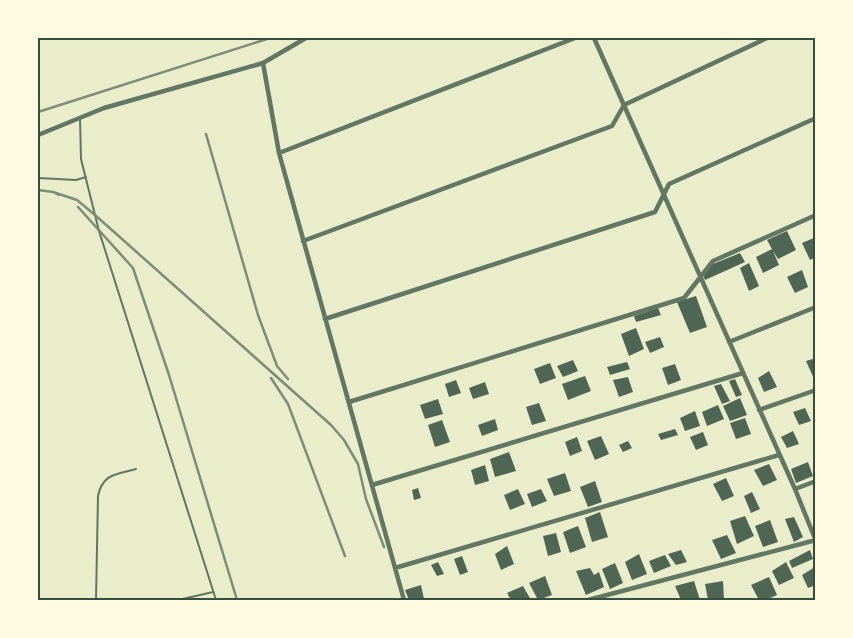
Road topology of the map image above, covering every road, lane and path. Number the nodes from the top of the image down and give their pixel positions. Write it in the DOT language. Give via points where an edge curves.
graph roads {
  1 [pos="306,38"];
  2 [pos="575,38"];
  3 [pos="594,38"];
  4 [pos="767,38"];
  5 [pos="263,63"];
  6 [pos="624,105"];
  7 [pos="80,118"];
  8 [pos="816,118"];
  9 [pos="38,135"];
  10 [pos="279,153"];
  11 [pos="86,177"];
  12 [pos="38,178"];
  13 [pos="664,196"];
  14 [pos="816,215"];
  15 [pos="303,241"];
  16 [pos="700,276"];
  17 [pos="816,307"];
  18 [pos="325,319"];
  19 [pos="729,342"];
  20 [pos="742,373"];
  21 [pos="816,390"];
  22 [pos="349,402"];
  23 [pos="759,410"];
  24 [pos="779,455"];
  25 [pos="136,469"];
  26 [pos="816,481"];
  27 [pos="372,485"];
  28 [pos="794,489"];
  29 [pos="815,541"];
  30 [pos="395,568"];
  31 [pos="213,592"];
  32 [pos="96,600"];
  33 [pos="178,600"];
  34 [pos="216,600"];
  35 [pos="404,600"];
  36 [pos="588,600"];
  1 -- 5 [label="street"];
  2 -- 10 [label="street"];
  3 -- 6 [label="street"];
  4 -- 6 [label="street"];
  5 -- 7 [label="street" via="104,108"];
  5 -- 10 [label="street"];
  6 -- 13 [label="street"];
  6 -- 15 [label="street" via="612,126"];
  7 -- 9 [label="street"];
  7 -- 11 [label="lane" via="81,159"];
  8 -- 13 [label="street" via="670,184"];
  10 -- 15 [label="street"];
  11 -- 12 [label="lane" via="76,180"];
  11 -- 31 [label="lane" via="99,232"];
  13 -- 16 [label="street"];
  13 -- 18 [label="street" via="655,212"];
  14 -- 16 [label="street" via="713,260"];
  15 -- 18 [label="street"];
  16 -- 19 [label="street"];
  16 -- 22 [label="street" via="684,298"];
  17 -- 19 [label="street"];
  18 -- 22 [label="street"];
  19 -- 20 [label="street"];
  20 -- 23 [label="street"];
  20 -- 27 [label="street"];
  21 -- 23 [label="street"];
  22 -- 27 [label="street"];
  23 -- 24 [label="street"];
  24 -- 28 [label="street"];
  24 -- 30 [label="street"];
  25 -- 32 [label="lane" via="110,476 101,484"];
  26 -- 28 [label="street"];
  27 -- 30 [label="street"];
  28 -- 29 [label="street"];
  29 -- 36 [label="street"];
  30 -- 35 [label="street"];
  31 -- 33 [label="lane"];
  31 -- 34 [label="lane"];
}
